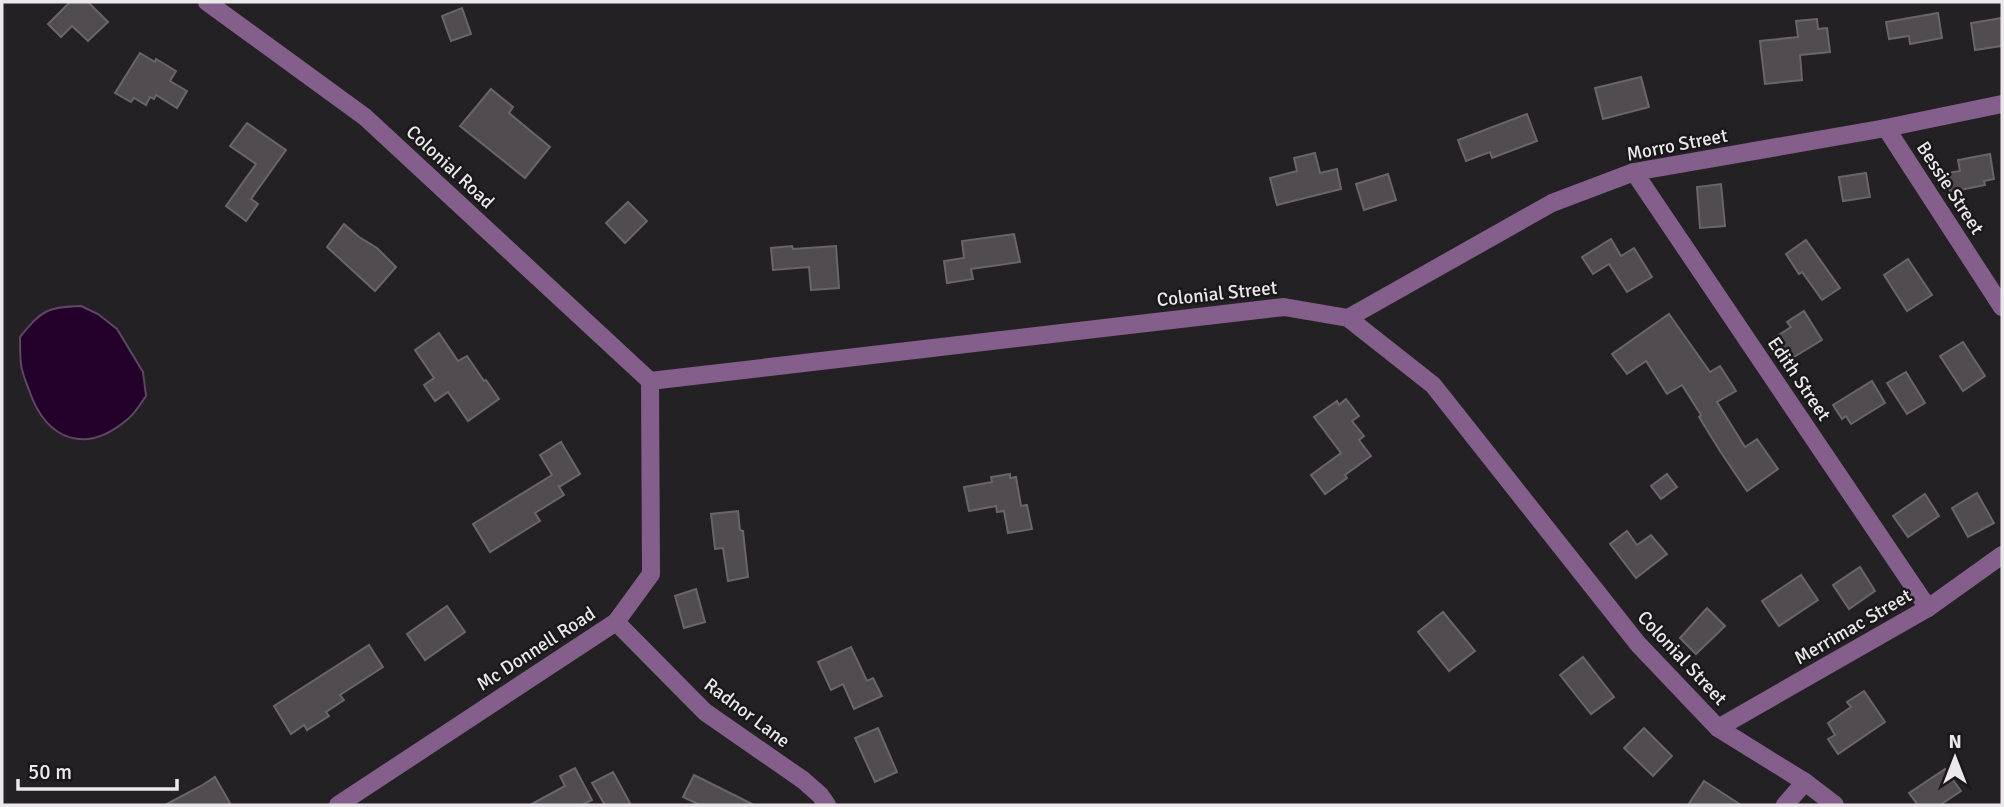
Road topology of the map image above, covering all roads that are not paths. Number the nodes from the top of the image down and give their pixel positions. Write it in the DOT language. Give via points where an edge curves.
graph roads {
  1 [pos="207,2"];
  2 [pos="2002,104"];
  3 [pos="1886,128"];
  4 [pos="1634,172"];
  5 [pos="2002,306"];
  6 [pos="1348,318"];
  7 [pos="650,381"];
  8 [pos="2002,555"];
  9 [pos="1928,608"];
  10 [pos="616,622"];
  11 [pos="1718,728"];
  12 [pos="1805,782"];
  13 [pos="338,805"];
  14 [pos="827,805"];
  15 [pos="1785,805"];
  16 [pos="1835,805"];
  1 -- 7 [label="street, Colonial Road" via="365,117"];
  2 -- 3 [label="street, Morro Street"];
  3 -- 4 [label="street, Morro Street"];
  3 -- 5 [label="street, Bessie Street"];
  4 -- 6 [label="street, Morro Street" via="1552,203"];
  4 -- 9 [label="street, Edith Street"];
  6 -- 7 [label="street, Colonial Street" via="1284,307"];
  6 -- 11 [label="street, Colonial Street" via="1433,385 1638,644"];
  7 -- 10 [label="street, Mc Donnell Road" via="651,574"];
  8 -- 9 [label="street, Merrimac Street"];
  9 -- 11 [label="street, Merrimac Street"];
  10 -- 13 [label="street, Mc Donnell Road"];
  10 -- 14 [label="street, Radnor Lane" via="705,712 803,780"];
  11 -- 12 [label="street, Colonial Street"];
  12 -- 15 [label="street"];
  12 -- 16 [label="street, Colonial Street"];
}
